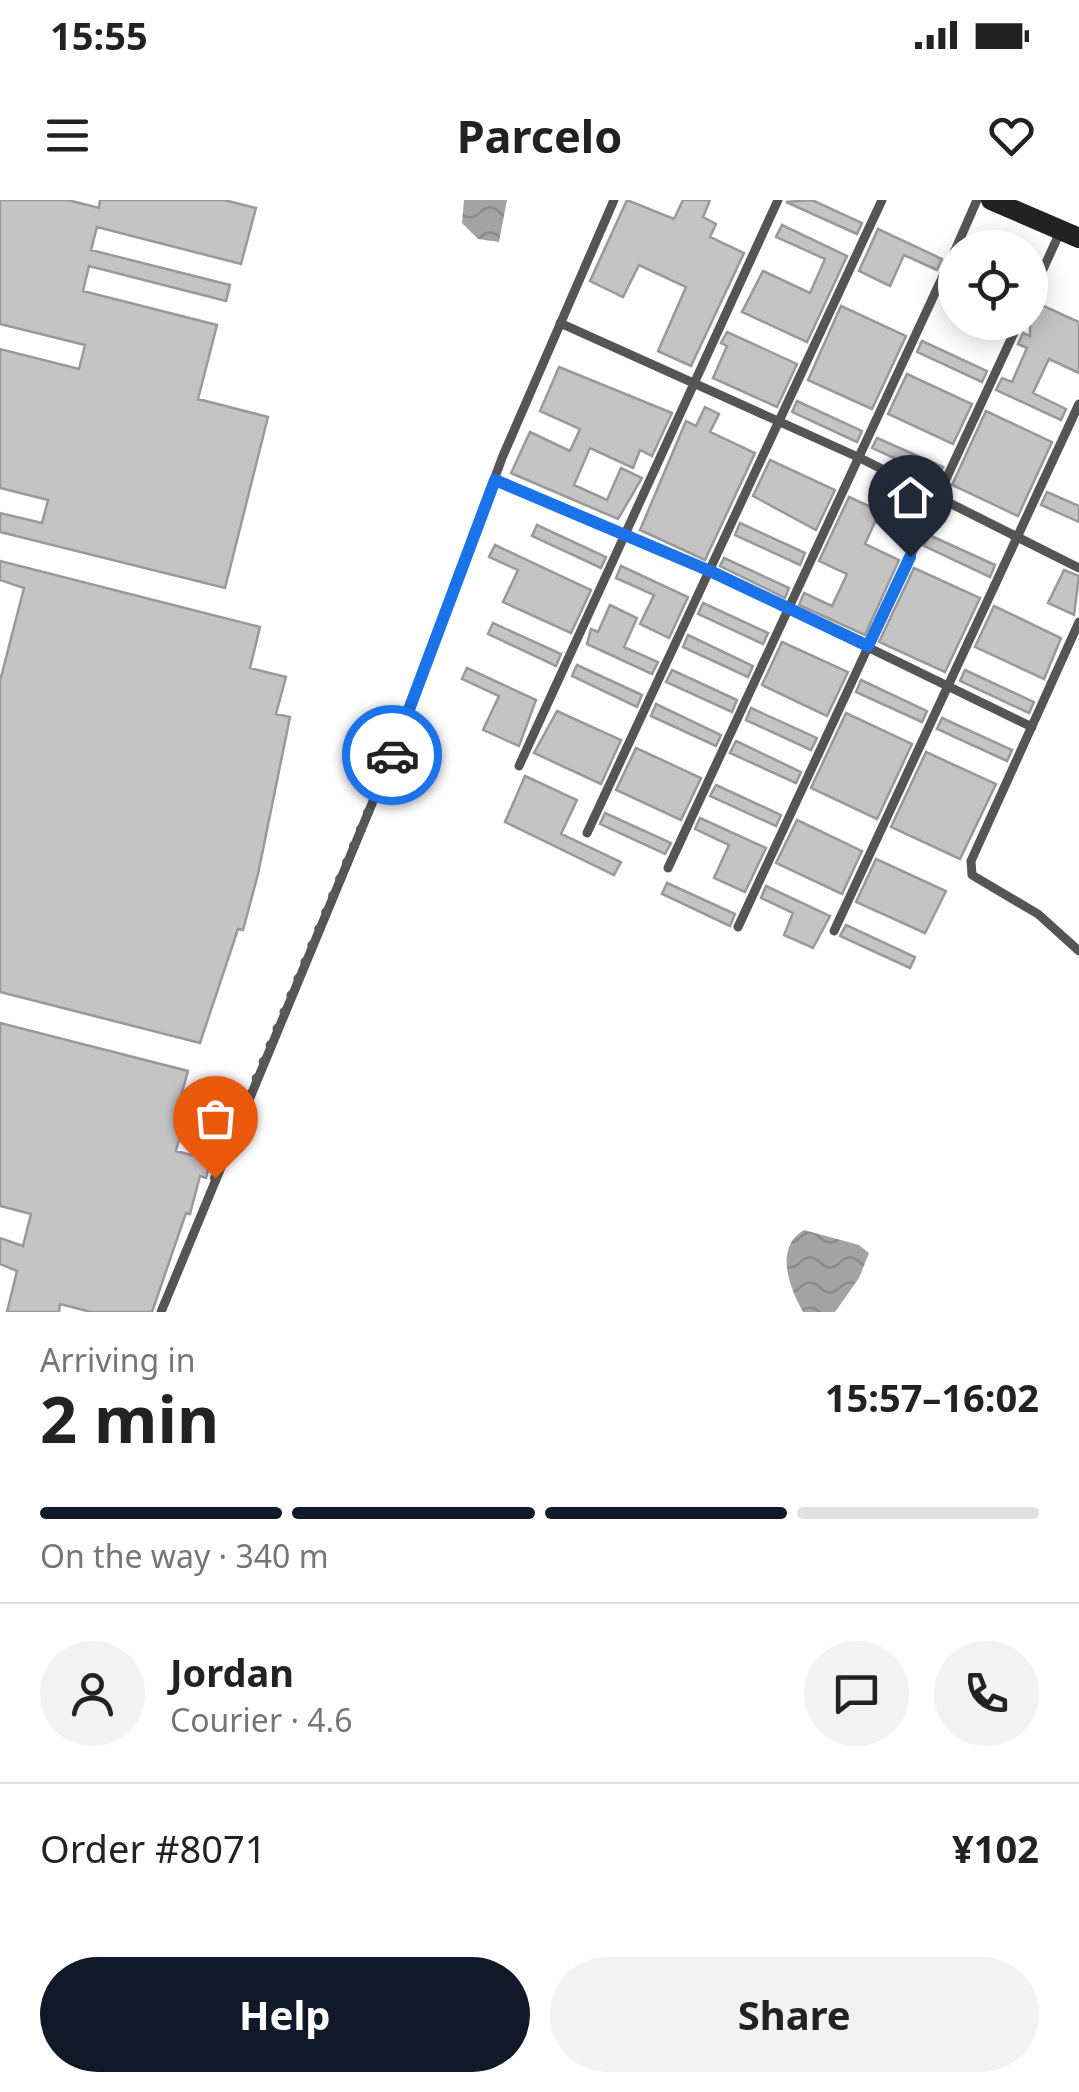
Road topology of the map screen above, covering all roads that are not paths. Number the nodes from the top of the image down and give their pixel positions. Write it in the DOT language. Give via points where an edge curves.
graph roads {
  1 [pos="614,200"];
  2 [pos="778,200"];
  3 [pos="882,200"];
  4 [pos="977,200"];
  5 [pos="991,200"];
  6 [pos="964,230"];
  7 [pos="1070,234"];
  8 [pos="1048,269"];
  9 [pos="938,288"];
  10 [pos="560,324"];
  11 [pos="1011,340"];
  12 [pos="694,383"];
  13 [pos="1079,404"];
  14 [pos="780,422"];
  15 [pos="860,458"];
  16 [pos="495,480"];
  17 [pos="939,497"];
  18 [pos="624,535"];
  19 [pos="1018,538"];
  20 [pos="1079,568"];
  21 [pos="710,571"];
  22 [pos="790,610"];
  23 [pos="1079,622"];
  24 [pos="868,646"];
  25 [pos="948,687"];
  26 [pos="1032,727"];
  27 [pos="519,766"];
  28 [pos="587,833"];
  29 [pos="668,868"];
  30 [pos="738,927"];
  31 [pos="834,931"];
  32 [pos="1079,951"];
  33 [pos="161,1312"];
  1 -- 10 [label="lane"];
  2 -- 12 [label="lane"];
  3 -- 14 [label="lane"];
  4 -- 6 [label="lane"];
  5 -- 7 [label="street"];
  7 -- 8 [label="lane"];
  9 -- 15 [label="lane"];
  10 -- 12 [label="lane"];
  10 -- 16 [label="lane"];
  11 -- 17 [label="lane"];
  12 -- 14 [label="lane"];
  12 -- 18 [label="lane"];
  13 -- 19 [label="lane"];
  14 -- 15 [label="lane"];
  14 -- 21 [label="lane"];
  15 -- 17 [label="lane"];
  15 -- 22 [label="lane"];
  16 -- 18 [label="lane"];
  16 -- 33 [label="lane" via="403,729"];
  17 -- 19 [label="lane"];
  17 -- 24 [label="lane"];
  18 -- 21 [label="lane"];
  18 -- 27 [label="lane"];
  19 -- 20 [label="lane"];
  19 -- 25 [label="lane"];
  21 -- 22 [label="lane"];
  21 -- 28 [label="lane"];
  22 -- 24 [label="lane"];
  22 -- 29 [label="lane"];
  23 -- 26 [label="lane"];
  24 -- 25 [label="lane"];
  24 -- 30 [label="lane"];
  25 -- 26 [label="lane"];
  25 -- 31 [label="lane"];
  26 -- 32 [label="lane" via="972,861 972,875 1038,914"];
}
